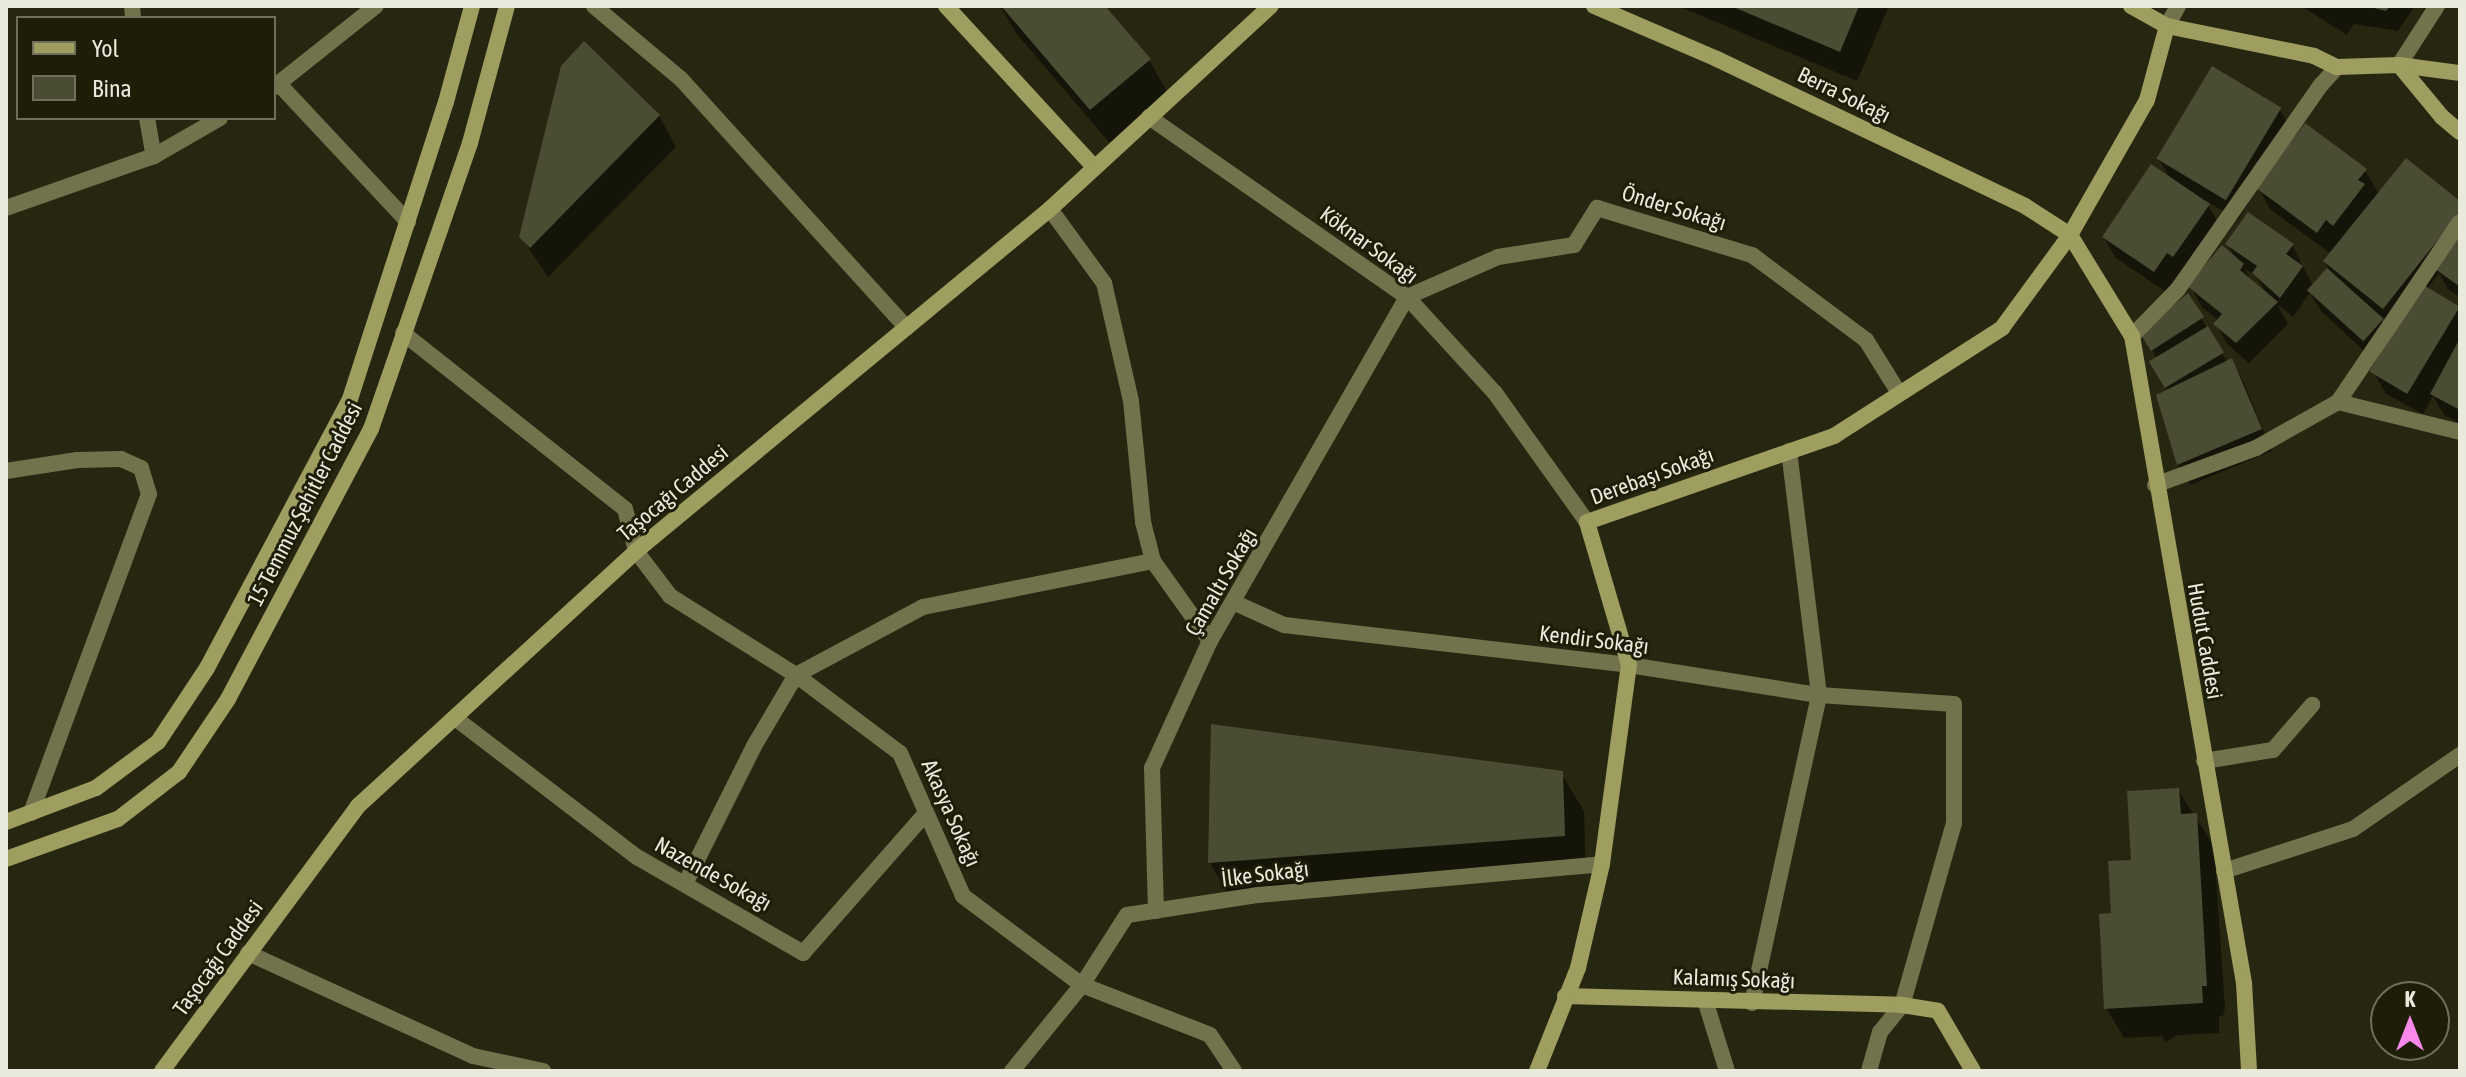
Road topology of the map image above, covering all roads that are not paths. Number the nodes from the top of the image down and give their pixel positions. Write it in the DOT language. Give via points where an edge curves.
graph roads {
  1 [pos="376,6"];
  2 [pos="472,6"];
  3 [pos="507,6"];
  4 [pos="594,6"];
  5 [pos="946,6"];
  6 [pos="1271,6"];
  7 [pos="1594,6"];
  8 [pos="2131,6"];
  9 [pos="2178,6"];
  10 [pos="2437,6"];
  11 [pos="2167,26"];
  12 [pos="2399,65"];
  13 [pos="2337,67"];
  14 [pos="2460,73"];
  15 [pos="277,85"];
  16 [pos="1149,117"];
  17 [pos="147,120"];
  18 [pos="217,120"];
  19 [pos="2460,132"];
  20 [pos="154,156"];
  21 [pos="1094,167"];
  22 [pos="6,208"];
  23 [pos="1050,209"];
  24 [pos="408,222"];
  25 [pos="2460,222"];
  26 [pos="2070,235"];
  27 [pos="1407,297"];
  28 [pos="907,328"];
  29 [pos="403,333"];
  30 [pos="2132,336"];
  31 [pos="1899,393"];
  32 [pos="2338,402"];
  33 [pos="2460,432"];
  34 [pos="1789,451"];
  35 [pos="6,471"];
  36 [pos="2155,485"];
  37 [pos="1587,522"];
  38 [pos="636,551"];
  39 [pos="1153,561"];
  40 [pos="1233,602"];
  41 [pos="1210,641"];
  42 [pos="1629,665"];
  43 [pos="796,675"];
  44 [pos="1819,695"];
  45 [pos="2312,705"];
  46 [pos="455,718"];
  47 [pos="2460,755"];
  48 [pos="2204,761"];
  49 [pos="31,813"];
  50 [pos="926,813"];
  51 [pos="6,822"];
  52 [pos="6,859"];
  53 [pos="1602,864"];
  54 [pos="2224,871"];
  55 [pos="685,884"];
  56 [pos="1156,911"];
  57 [pos="248,953"];
  58 [pos="1082,985"];
  59 [pos="1565,996"];
  60 [pos="1705,1000"];
  61 [pos="1752,1003"];
  62 [pos="1902,1005"];
  63 [pos="162,1071"];
  64 [pos="543,1071"];
  65 [pos="1012,1071"];
  66 [pos="1234,1071"];
  67 [pos="1537,1071"];
  68 [pos="1727,1071"];
  69 [pos="1869,1071"];
  70 [pos="1973,1071"];
  71 [pos="2249,1071"];
  1 -- 15 [label="street"];
  2 -- 24 [label="street, 15 Temmuz Şehitler Caddesi"];
  3 -- 29 [label="street, 15 Temmuz Şehitler Caddesi" via="470,143"];
  4 -- 28 [label="street" via="681,79"];
  5 -- 21 [label="street"];
  6 -- 16 [label="street, Taşocağı Caddesi"];
  7 -- 26 [label="street, Berra Sokağı" via="2025,206"];
  8 -- 11 [label="street"];
  9 -- 11 [label="street"];
  10 -- 12 [label="street"];
  11 -- 13 [label="street" via="2314,56"];
  11 -- 26 [label="street, Derebaşı Sokağı" via="2147,100"];
  12 -- 13 [label="street"];
  12 -- 14 [label="street"];
  12 -- 19 [label="street"];
  13 -- 30 [label="street" via="2178,289"];
  15 -- 24 [label="street"];
  16 -- 21 [label="street, Taşocağı Caddesi"];
  16 -- 27 [label="street, Köknar Sokağı"];
  17 -- 20 [label="street"];
  18 -- 20 [label="street"];
  20 -- 22 [label="street"];
  21 -- 23 [label="street, Taşocağı Caddesi"];
  23 -- 28 [label="street, Taşocağı Caddesi"];
  23 -- 39 [label="street" via="1104,283 1131,401 1143,522"];
  24 -- 49 [label="street, 15 Temmuz Şehitler Caddesi" via="350,399 207,668 158,742 96,788"];
  25 -- 32 [label="street"];
  26 -- 30 [label="street, Hudut Caddesi"];
  26 -- 31 [label="street, Derebaşı Sokağı" via="2002,328"];
  27 -- 31 [label="street, Önder Sokağı" via="1498,257 1574,245 1597,208 1752,255 1866,340"];
  27 -- 37 [label="street, Köknar Sokağı" via="1495,393"];
  27 -- 40 [label="street, Çamaltı Sokağı"];
  28 -- 38 [label="street, Taşocağı Caddesi"];
  29 -- 38 [label="street" via="625,509"];
  29 -- 52 [label="street, 15 Temmuz Şehitler Caddesi" via="364,443 228,699 179,772 118,819"];
  30 -- 36 [label="street, Hudut Caddesi"];
  31 -- 34 [label="street, Derebaşı Sokağı" via="1834,436"];
  32 -- 33 [label="street"];
  32 -- 36 [label="street" via="2256,448"];
  34 -- 37 [label="street, Derebaşı Sokağı"];
  34 -- 44 [label="street"];
  35 -- 49 [label="street" via="121,459 141,468 149,494"];
  36 -- 48 [label="street, Hudut Caddesi"];
  37 -- 42 [label="street, Derebaşı Sokağı"];
  38 -- 43 [label="street, Akasya Sokağı" via="670,596"];
  38 -- 46 [label="street, Taşocağı Caddesi"];
  39 -- 41 [label="street"];
  39 -- 43 [label="street" via="923,607"];
  40 -- 41 [label="street, Çamaltı Sokağı"];
  40 -- 42 [label="street, Kendir Sokağı" via="1284,625"];
  41 -- 56 [label="street, Çamaltı Sokağı" via="1152,768"];
  42 -- 44 [label="street, Kendir Sokağı"];
  42 -- 53 [label="street, Derebaşı Sokağı"];
  43 -- 50 [label="street, Akasya Sokağı" via="900,753"];
  43 -- 55 [label="street"];
  44 -- 61 [label="street"];
  44 -- 62 [label="street, Kendir Sokağı" via="1954,704 1954,823"];
  45 -- 48 [label="street" via="2273,750"];
  46 -- 55 [label="street, Nazende Sokağı" via="637,857"];
  46 -- 57 [label="street, Taşocağı Caddesi" via="358,806"];
  47 -- 54 [label="street" via="2353,829"];
  48 -- 54 [label="street, Hudut Caddesi"];
  49 -- 51 [label="street, 15 Temmuz Şehitler Caddesi"];
  50 -- 55 [label="street, Nazende Sokağı" via="803,953"];
  50 -- 58 [label="street, Akasya Sokağı" via="963,896"];
  53 -- 56 [label="street, İlke Sokağı" via="1258,895"];
  53 -- 59 [label="street, Derebaşı Sokağı" via="1578,968"];
  54 -- 71 [label="street, Hudut Caddesi" via="2244,983"];
  56 -- 58 [label="street, İlke Sokağı" via="1127,915"];
  57 -- 63 [label="street, Taşocağı Caddesi"];
  57 -- 64 [label="street" via="473,1056"];
  58 -- 65 [label="street, İlke Sokağı"];
  58 -- 66 [label="street, Akasya Sokağı" via="1210,1035"];
  59 -- 60 [label="street, Kalamış Sokağı"];
  59 -- 67 [label="street, Derebaşı Sokağı"];
  60 -- 61 [label="street, Kalamış Sokağı"];
  60 -- 68 [label="street"];
  61 -- 62 [label="street, Kalamış Sokağı"];
  62 -- 69 [label="street" via="1880,1032"];
  62 -- 70 [label="street, Kalamış Sokağı" via="1938,1011"];
}
